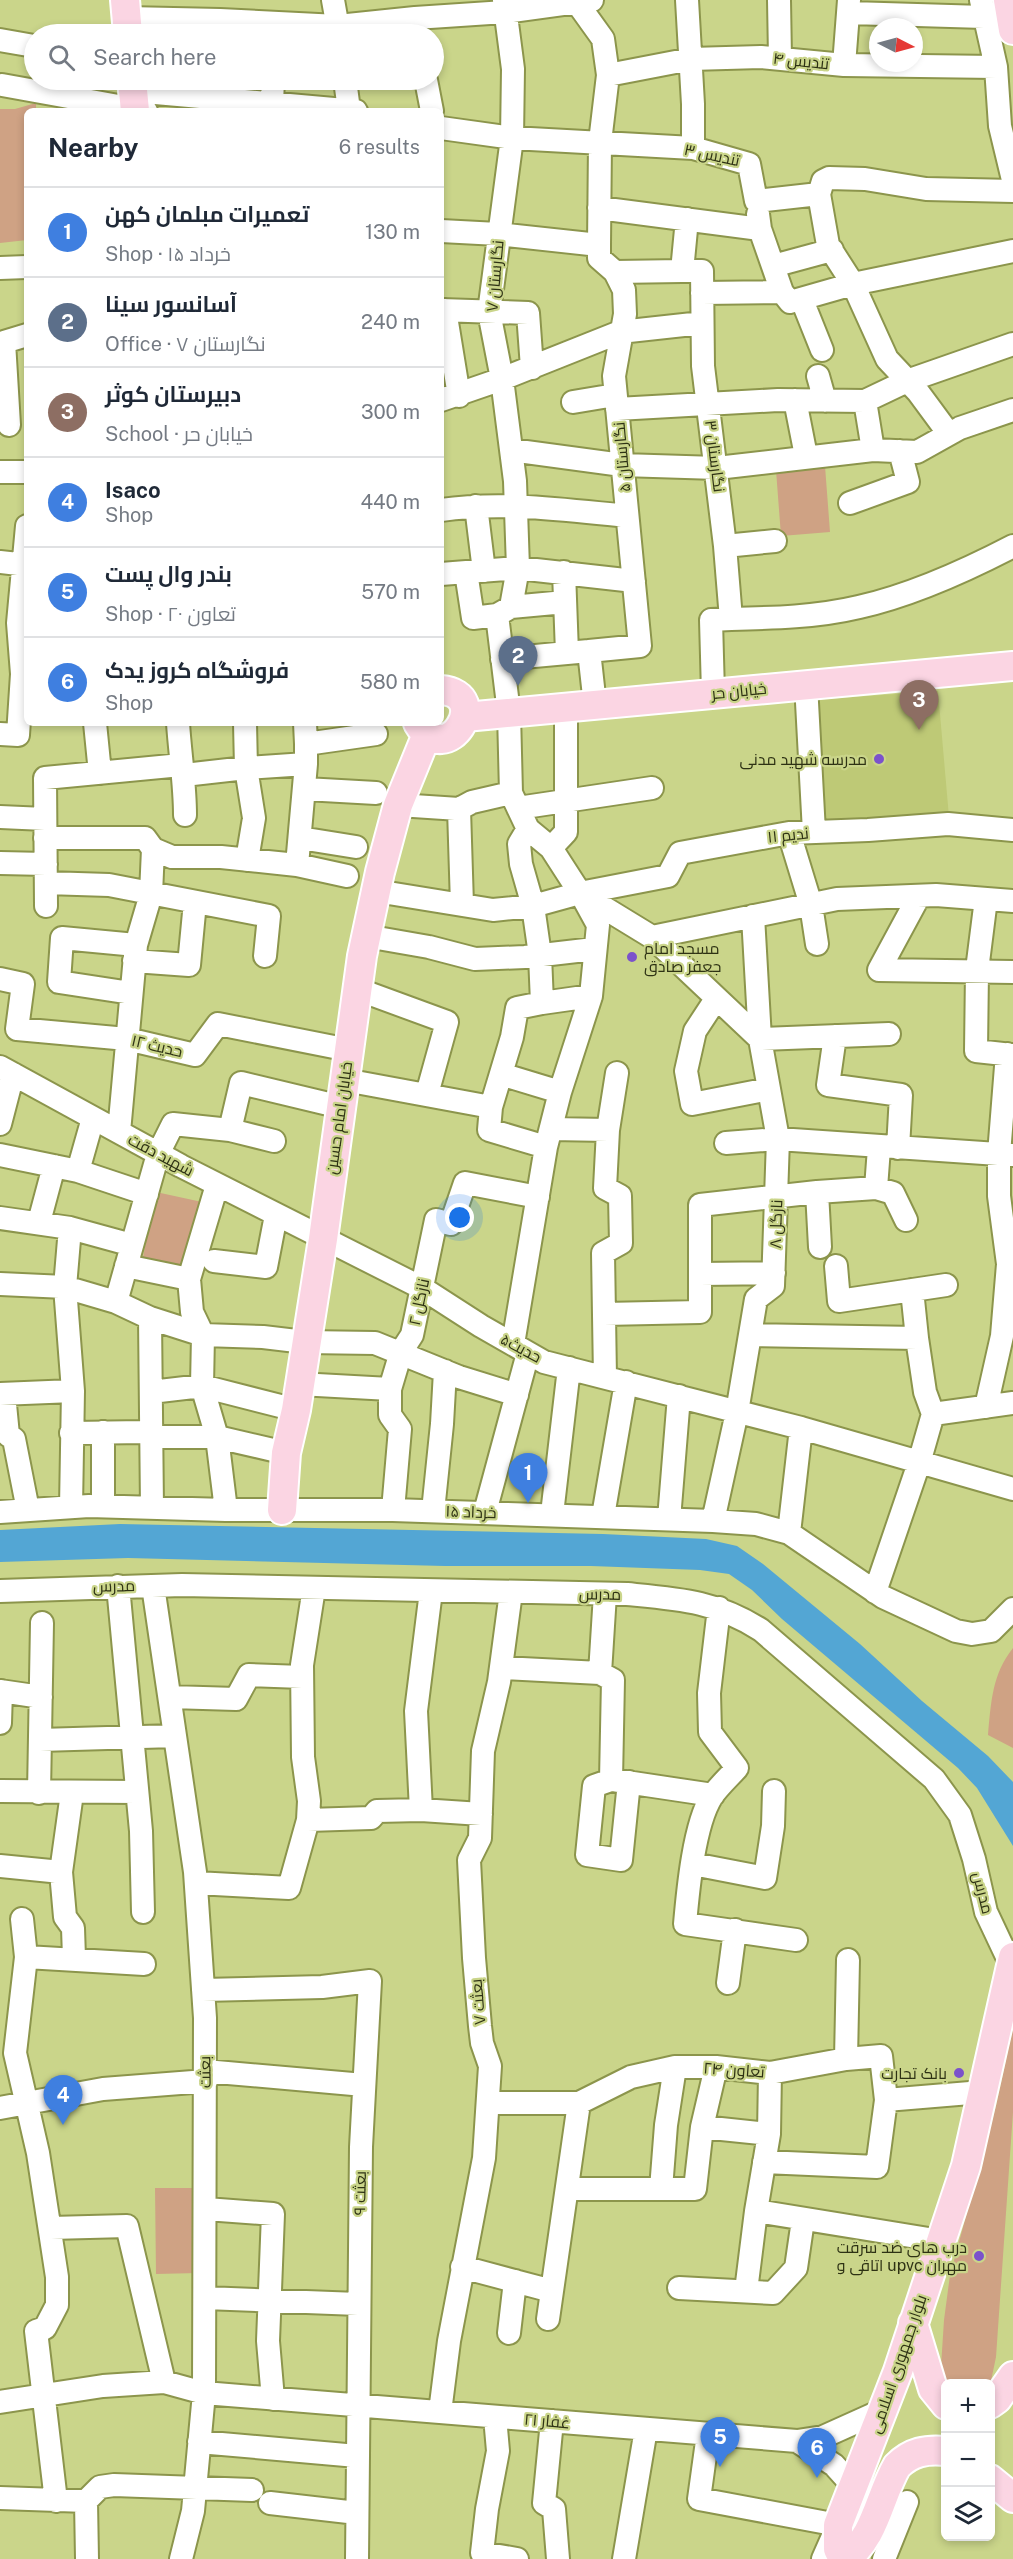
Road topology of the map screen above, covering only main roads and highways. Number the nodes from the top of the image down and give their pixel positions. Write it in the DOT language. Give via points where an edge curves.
graph roads {
  1 [pos="1008,0"];
  2 [pos="1013,30"];
  3 [pos="1013,666"];
  4 [pos="444,691"];
  5 [pos="465,717"];
  6 [pos="423,729"];
  7 [pos="282,1510"];
  8 [pos="1012,1961"];
  9 [pos="913,2323"];
  10 [pos="1013,2376"];
  11 [pos="941,2400"];
  12 [pos="995,2400"];
  13 [pos="941,2451"];
  14 [pos="995,2483"];
  15 [pos="1013,2498"];
  16 [pos="882,2544"];
  17 [pos="844,2559"];
  1 -- 2 [label="main road"];
  3 -- 5 [label="main road, خیابان حر"];
  4 -- 5 [label="main road" via="463,703"];
  5 -- 6 [label="main road" via="463,725 451,736 443,738"];
  6 -- 7 [label="main road, خیابان امام حسین" via="387,799 323,1239 286,1453"];
  8 -- 9 [label="main road, بلوار جمهوری اسلامی" via="966,2166"];
  9 -- 11 [label="main road" via="933,2389"];
  9 -- 17 [label="main road, بلوار جمهوری اسلامی" via="838,2525 838,2549"];
  10 -- 12 [label="main road"];
  13 -- 16 [label="main road" via="919,2452 897,2466"];
  14 -- 15 [label="main road"];
  16 -- 17 [label="main road" via="861,2545"];
}
